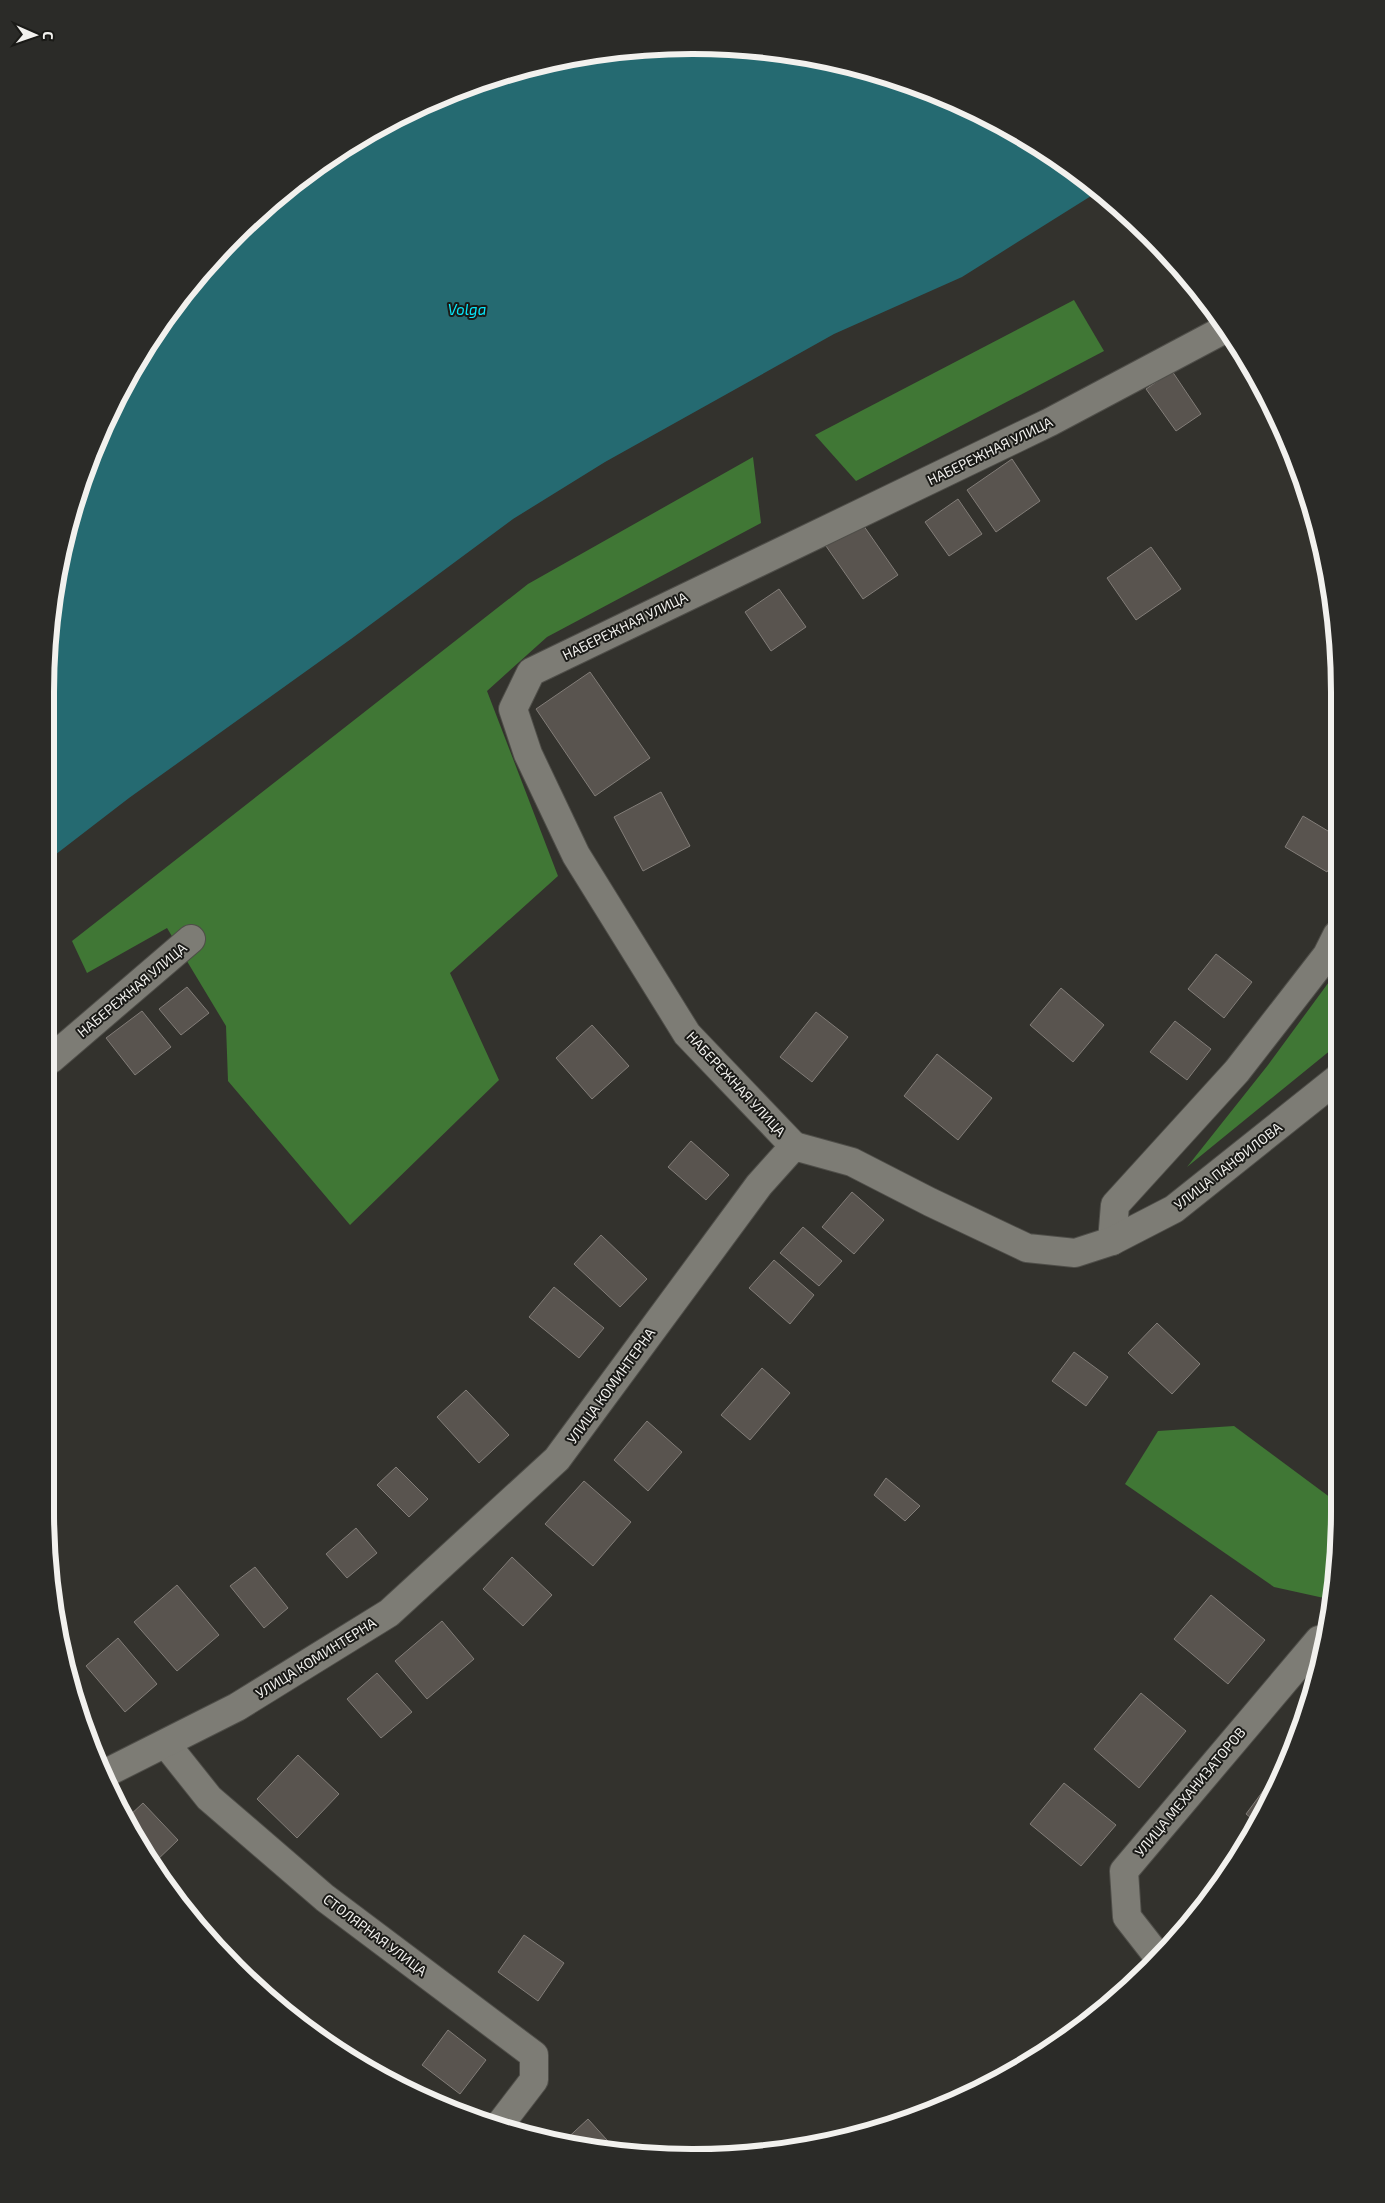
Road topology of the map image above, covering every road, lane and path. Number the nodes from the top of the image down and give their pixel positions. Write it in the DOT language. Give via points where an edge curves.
graph roads {
  1 [pos="1220,332"];
  2 [pos="192,940"];
  3 [pos="1331,947"];
  4 [pos="54,1056"];
  5 [pos="1331,1084"];
  6 [pos="794,1146"];
  7 [pos="1112,1241"];
  8 [pos="1317,1642"];
  9 [pos="166,1744"];
  10 [pos="110,1771"];
  11 [pos="1154,1952"];
  12 [pos="503,2120"];
  1 -- 6 [label="street, НАБЕРЕЖНАЯ УЛИЦА" via="1050,422 531,672 513,710 528,754 576,855 687,1034"];
  2 -- 4 [label="street, НАБЕРЕЖНАЯ УЛИЦА"];
  3 -- 7 [label="street" via="1237,1071 1115,1205"];
  5 -- 7 [label="street, УЛИЦА ПАНФИЛОВА" via="1174,1209"];
  6 -- 7 [label="street" via="852,1162 1027,1248 1075,1253"];
  6 -- 9 [label="street, УЛИЦА КОМИНТЕРНА" via="759,1185 557,1460 389,1613 237,1707"];
  8 -- 11 [label="street, УЛИЦА МЕХАНИЗАТОРОВ" via="1124,1871 1127,1917"];
  9 -- 10 [label="street, УЛИЦА КОМИНТЕРНА"];
  9 -- 12 [label="street, СТОЛЯРНАЯ УЛИЦА" via="209,1798 325,1898 534,2055 534,2080"];
}
